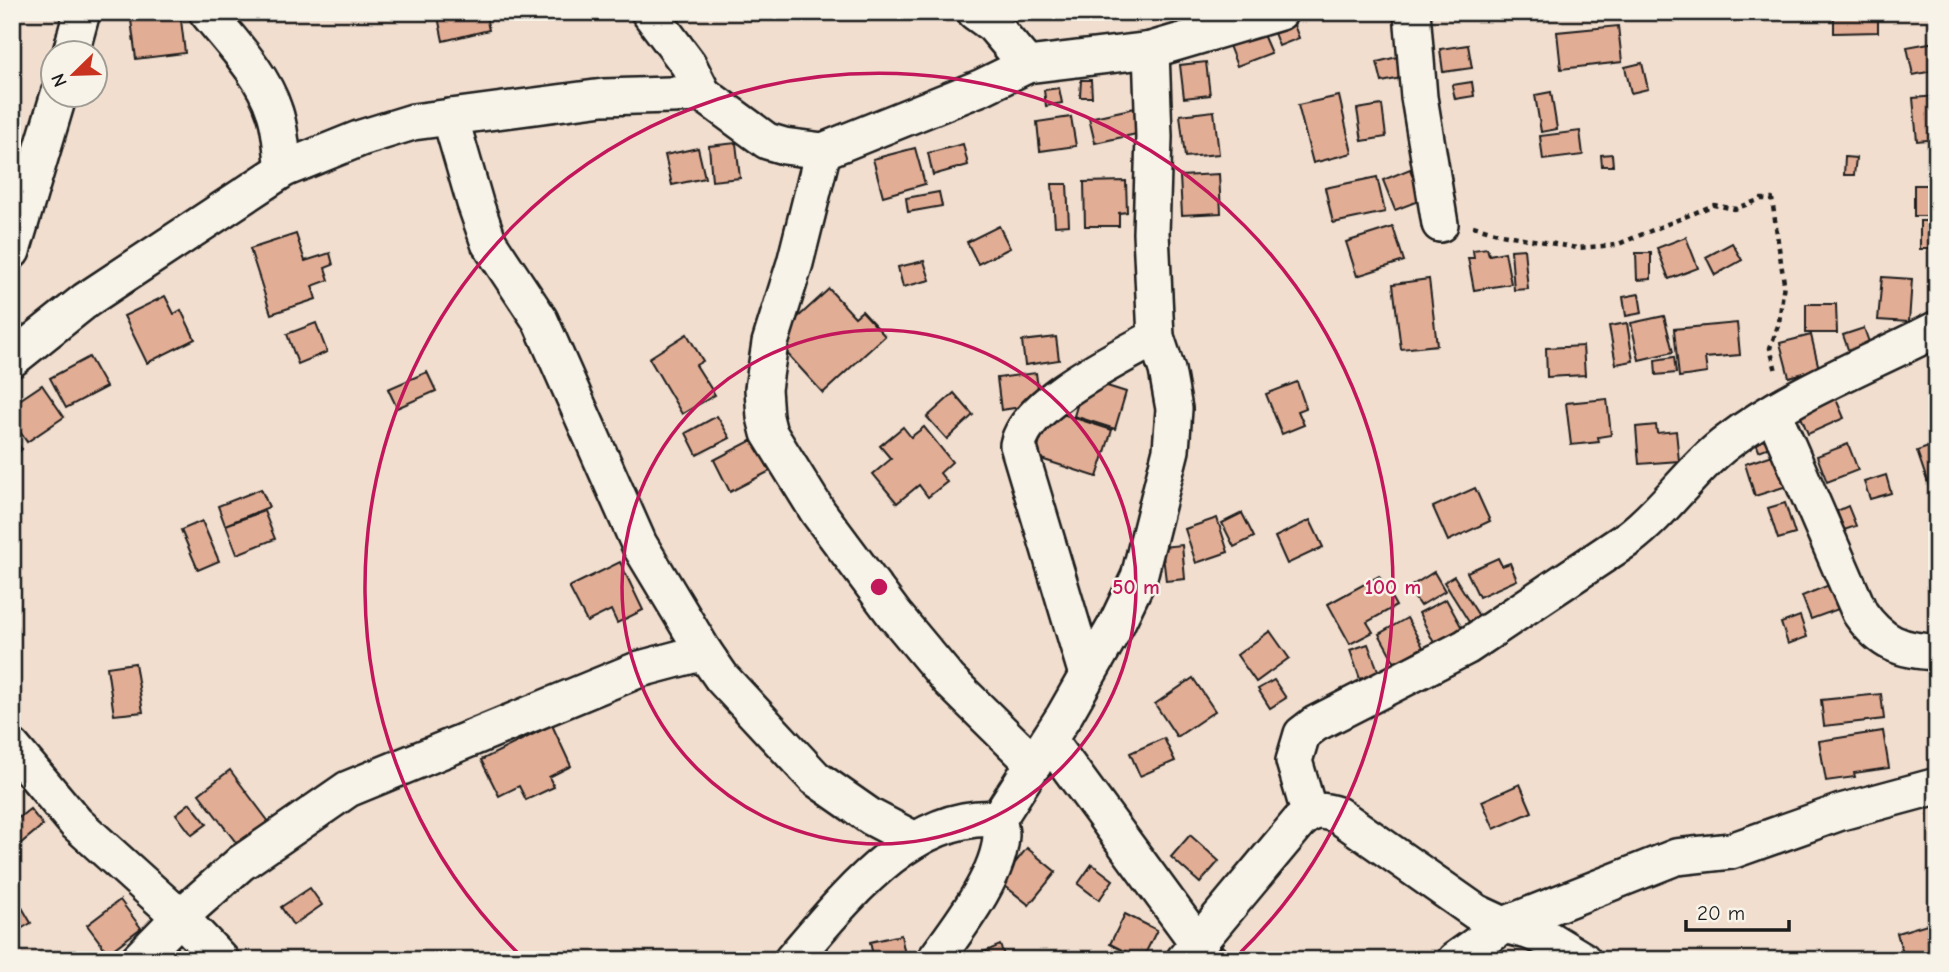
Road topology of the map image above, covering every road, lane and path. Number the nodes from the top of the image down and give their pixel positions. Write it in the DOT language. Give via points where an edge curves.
graph roads {
  1 [pos="82,12"];
  2 [pos="207,12"];
  3 [pos="649,12"];
  4 [pos="975,12"];
  5 [pos="1280,12"];
  6 [pos="1412,12"];
  7 [pos="75,38"];
  8 [pos="1151,50"];
  9 [pos="1027,65"];
  10 [pos="704,94"];
  11 [pos="55,108"];
  12 [pos="450,117"];
  13 [pos="823,151"];
  14 [pos="284,169"];
  15 [pos="1440,224"];
  16 [pos="12,251"];
  17 [pos="1937,329"];
  18 [pos="1156,337"];
  19 [pos="12,359"];
  20 [pos="1773,412"];
  21 [pos="704,652"];
  22 [pos="1937,652"];
  23 [pos="1087,675"];
  24 [pos="12,747"];
  25 [pos="1042,752"];
  26 [pos="1937,786"];
  27 [pos="1309,812"];
  28 [pos="998,819"];
  29 [pos="915,840"];
  30 [pos="180,917"];
  31 [pos="1504,925"];
  32 [pos="1191,951"];
  33 [pos="138,960"];
  34 [pos="221,960"];
  35 [pos="792,960"];
  36 [pos="935,960"];
  37 [pos="1455,960"];
  38 [pos="1583,960"];
  1 -- 7 [label="street"];
  2 -- 14 [label="street" via="269,96"];
  3 -- 10 [label="street"];
  4 -- 9 [label="street" via="993,25"];
  5 -- 8 [label="street"];
  6 -- 15 [label="street" via="1419,97"];
  8 -- 9 [label="street"];
  8 -- 18 [label="street"];
  9 -- 13 [label="street"];
  10 -- 12 [label="street" via="603,97"];
  10 -- 13 [label="street" via="767,141"];
  11 -- 16 [label="street"];
  12 -- 14 [label="street" via="413,122 361,138"];
  12 -- 21 [label="street" via="489,243 540,320 639,544"];
  13 -- 25 [label="street" via="770,343 764,389 769,433 818,512 949,680"];
  14 -- 19 [label="street" via="86,300"];
  15 -- 20 [label="path" via="1471,225 1577,248 1616,246 1714,205 1735,209 1772,199 1784,282 1779,323 1770,348 1779,383"];
  17 -- 20 [label="street"];
  18 -- 23 [label="street" via="1174,409 1171,450 1139,577"];
  18 -- 23 [label="street" via="1058,394 1026,425 1018,444"];
  20 -- 22 [label="street" via="1860,613 1872,630 1902,649"];
  20 -- 27 [label="street" via="1702,462 1629,538 1466,647 1302,734 1294,761"];
  21 -- 29 [label="street" via="722,678 815,778 871,817"];
  21 -- 30 [label="street" via="640,669 348,789 241,863"];
  23 -- 25 [label="street"];
  24 -- 30 [label="street" via="76,823"];
  25 -- 28 [label="street"];
  25 -- 32 [label="street"];
  26 -- 31 [label="street" via="1841,812 1731,851 1676,857"];
  27 -- 31 [label="street" via="1322,809 1338,815 1449,895"];
  27 -- 32 [label="street"];
  28 -- 29 [label="street" via="958,822"];
  28 -- 36 [label="street" via="1002,834 996,859 969,913"];
  29 -- 35 [label="street" via="864,879"];
  30 -- 33 [label="street"];
  30 -- 34 [label="street"];
  31 -- 37 [label="street"];
  31 -- 38 [label="street" via="1550,940"];
}
